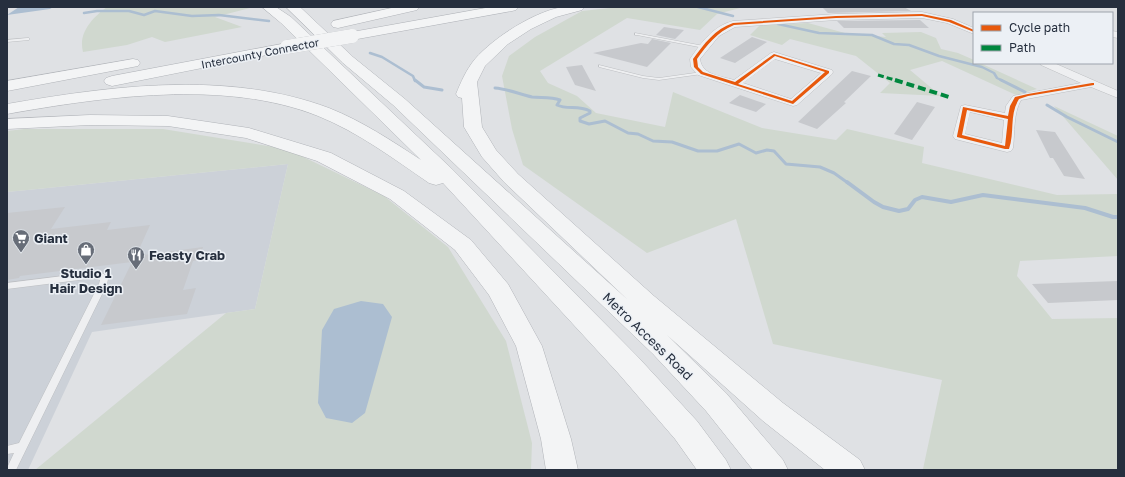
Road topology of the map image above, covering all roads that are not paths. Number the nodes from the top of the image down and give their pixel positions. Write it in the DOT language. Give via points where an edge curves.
graph roads {
  1 [pos="268,7"];
  2 [pos="292,7"];
  3 [pos="413,7"];
  4 [pos="446,7"];
  5 [pos="512,7"];
  6 [pos="578,7"];
  7 [pos="339,25"];
  8 [pos="973,31"];
  9 [pos="637,34"];
  10 [pos="27,39"];
  11 [pos="7,41"];
  12 [pos="282,42"];
  13 [pos="704,47"];
  14 [pos="1047,64"];
  15 [pos="601,66"];
  16 [pos="702,73"];
  17 [pos="469,80"];
  18 [pos="735,84"];
  19 [pos="1092,84"];
  20 [pos="7,86"];
  21 [pos="1118,95"];
  22 [pos="7,100"];
  23 [pos="7,109"];
  24 [pos="1010,118"];
  25 [pos="7,124"];
  26 [pos="514,210"];
  27 [pos="504,236"];
  28 [pos="7,286"];
  29 [pos="22,447"];
  30 [pos="7,450"];
  31 [pos="11,470"];
  32 [pos="562,470"];
  33 [pos="715,470"];
  34 [pos="772,470"];
  35 [pos="849,470"];
  1 -- 27 [label="highway" via="286,20 445,173"];
  2 -- 26 [label="highway" via="348,60 399,102"];
  3 -- 7 [label="highway"];
  4 -- 7 [label="highway, Intercounty Connector"];
  5 -- 12 [label="highway, Intercounty Connector, bridge" via="352,36"];
  6 -- 17 [label="highway" via="548,16 502,41 482,60"];
  7 -- 12 [label="highway, Intercounty Connector"];
  8 -- 13 [label="street" via="950,21 922,15 836,17 733,24 715,33"];
  9 -- 13 [label="lane"];
  10 -- 11 [label="lane"];
  12 -- 20 [label="highway"];
  12 -- 22 [label="highway, Intercounty Connector"];
  13 -- 16 [label="street" via="695,59 696,67"];
  14 -- 19 [label="street"];
  15 -- 16 [label="lane" via="643,78 659,79"];
  16 -- 18 [label="street"];
  17 -- 26 [label="highway" via="460,102 464,136 480,165"];
  17 -- 35 [label="highway" via="473,127 489,154 511,178 651,307 772,412"];
  18 -- 18 [label="street" via="774,55 828,72 793,103"];
  19 -- 21 [label="street"];
  19 -- 24 [label="street" via="1017,98 1012,106"];
  23 -- 27 [label="highway" via="106,94 171,89 229,92 282,99 332,116 384,143 436,179"];
  24 -- 24 [label="street" via="965,108 959,136 1006,148"];
  25 -- 32 [label="highway" via="90,120 168,121 249,132 324,157 397,195 463,245 499,290 529,346 556,439"];
  26 -- 34 [label="highway, Metro Access Road" via="716,402"];
  27 -- 33 [label="highway" via="628,365 686,430"];
  28 -- 29 [label="lane" via="95,275 104,279"];
  29 -- 30 [label="lane"];
  29 -- 31 [label="lane"];
}
